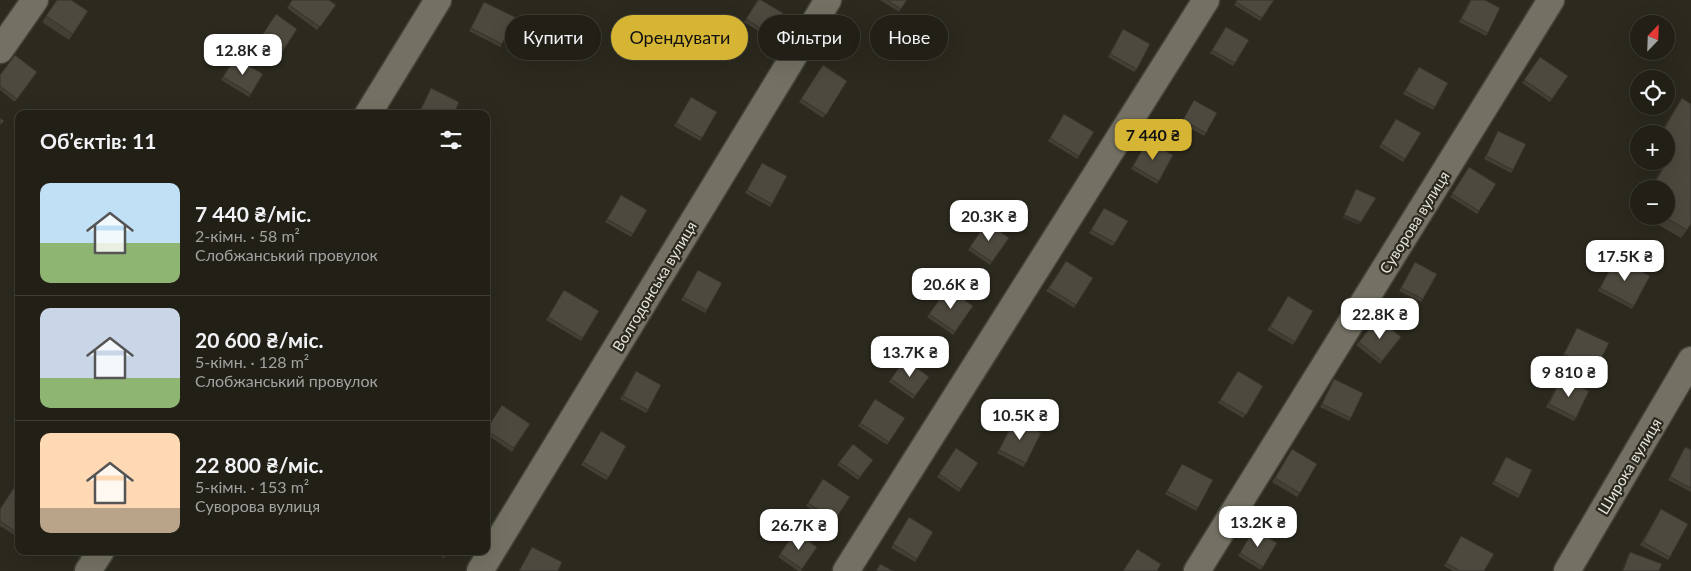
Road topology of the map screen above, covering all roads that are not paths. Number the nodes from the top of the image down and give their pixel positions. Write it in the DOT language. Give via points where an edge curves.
graph roads {
  1 [pos="35,0"];
  2 [pos="438,0"];
  3 [pos="828,0"];
  4 [pos="1206,0"];
  5 [pos="1551,0"];
  6 [pos="0,50"];
  7 [pos="370,110"];
  8 [pos="1691,360"];
  9 [pos="98,555"];
  10 [pos="490,555"];
  11 [pos="490,555"];
  12 [pos="88,571"];
  13 [pos="480,571"];
  14 [pos="846,571"];
  15 [pos="1197,571"];
  16 [pos="1567,571"];
  1 -- 6 [label="street"];
  2 -- 7 [label="street"];
  3 -- 11 [label="street, Волгодонська вулиця"];
  4 -- 14 [label="street"];
  5 -- 15 [label="street, Суворова вулиця"];
  8 -- 16 [label="street, Широка вулиця"];
  9 -- 12 [label="street"];
  10 -- 13 [label="street, Волгодонська вулиця"];
}
